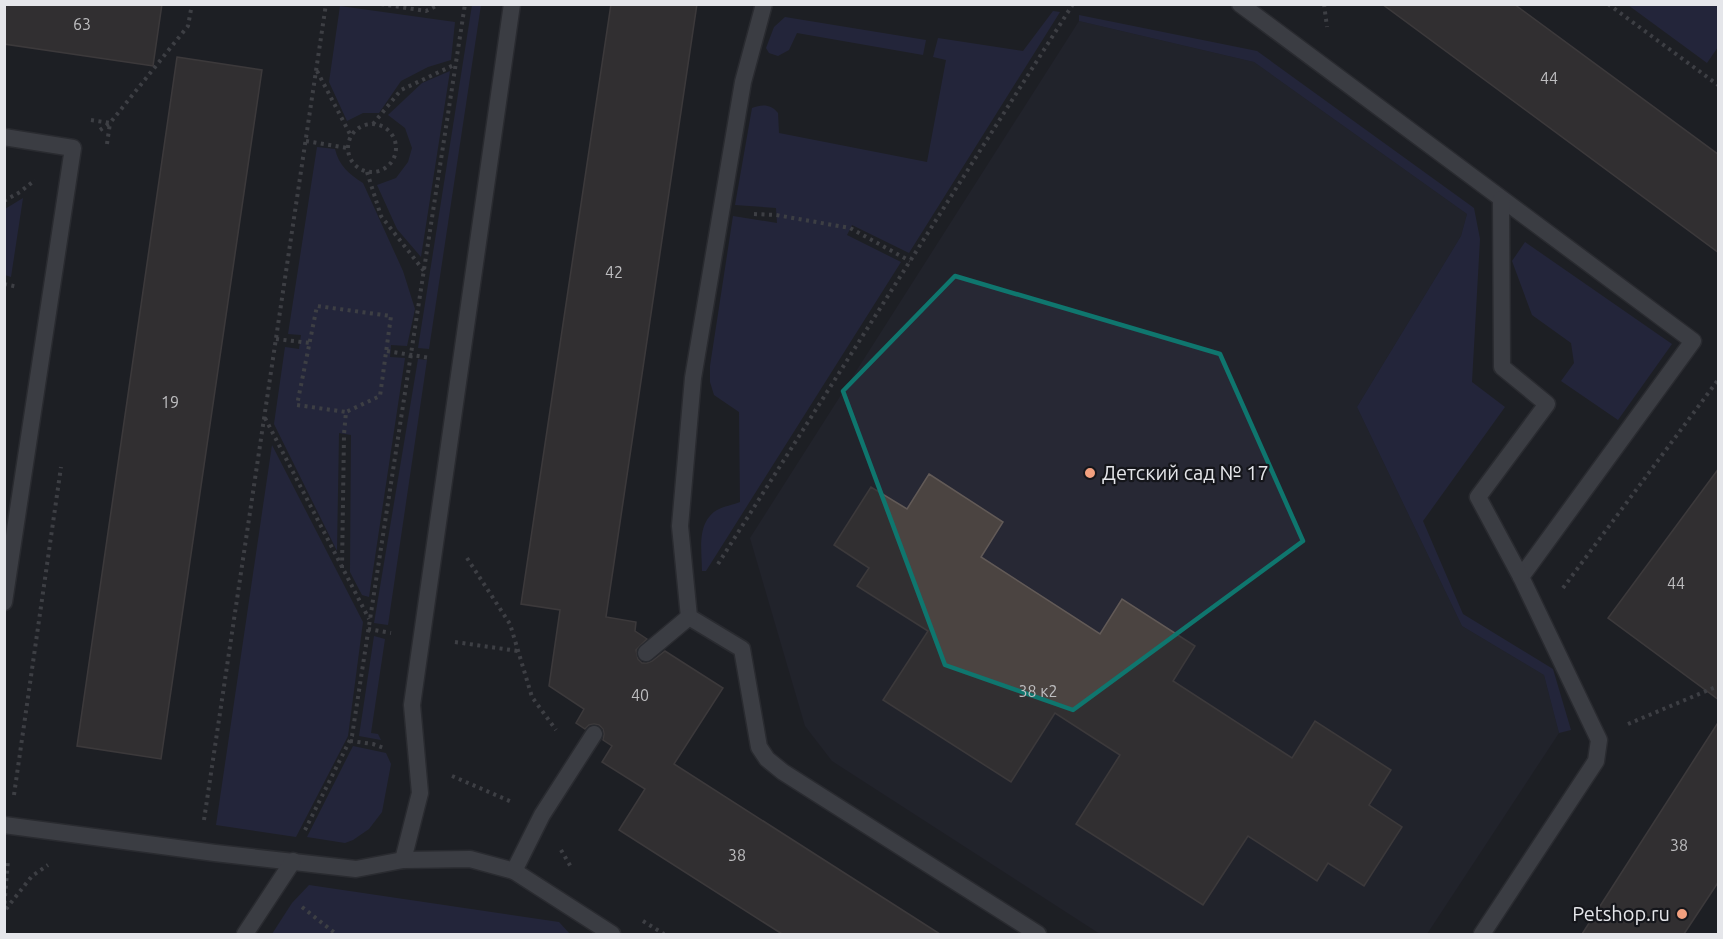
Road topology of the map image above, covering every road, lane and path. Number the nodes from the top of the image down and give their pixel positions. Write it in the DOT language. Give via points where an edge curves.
graph roads {
  1 [pos="192,4"];
  2 [pos="326,4"];
  3 [pos="381,4"];
  4 [pos="440,4"];
  5 [pos="465,4"];
  6 [pos="512,4"];
  7 [pos="764,4"];
  8 [pos="1073,4"];
  9 [pos="1240,4"];
  10 [pos="1324,4"];
  11 [pos="1608,4"];
  12 [pos="1328,34"];
  13 [pos="456,64"];
  14 [pos="317,70"];
  15 [pos="1719,85"];
  16 [pos="372,125"];
  17 [pos="4,137"];
  18 [pos="351,137"];
  19 [pos="306,141"];
  20 [pos="74,148"];
  21 [pos="348,148"];
  22 [pos="367,172"];
  23 [pos="1501,199"];
  24 [pos="4,201"];
  25 [pos="721,211"];
  26 [pos="910,261"];
  27 [pos="424,272"];
  28 [pos="276,339"];
  29 [pos="310,343"];
  30 [pos="1719,380"];
  31 [pos="346,412"];
  32 [pos="264,417"];
  33 [pos="463,565"];
  34 [pos="342,568"];
  35 [pos="1521,577"];
  36 [pos="1563,594"];
  37 [pos="4,602"];
  38 [pos="688,617"];
  39 [pos="370,621"];
  40 [pos="453,641"];
  41 [pos="451,652"];
  42 [pos="646,653"];
  43 [pos="1719,686"];
  44 [pos="594,734"];
  45 [pos="1599,740"];
  46 [pos="350,741"];
  47 [pos="390,754"];
  48 [pos="578,759"];
  49 [pos="443,772"];
  50 [pos="15,787"];
  51 [pos="22,797"];
  52 [pos="542,815"];
  53 [pos="4,825"];
  54 [pos="304,830"];
  55 [pos="198,851"];
  56 [pos="403,860"];
  57 [pos="293,861"];
  58 [pos="572,870"];
  59 [pos="514,871"];
  60 [pos="277,885"];
  61 [pos="640,919"];
  62 [pos="245,934"];
  63 [pos="336,934"];
  64 [pos="612,934"];
  65 [pos="664,934"];
  66 [pos="1038,934"];
  67 [pos="1482,934"];
  1 -- 20 [label="path" via="188,26 110,123"];
  2 -- 14 [label="path"];
  3 -- 4 [label="path" via="426,11"];
  5 -- 13 [label="path"];
  6 -- 56 [label="lane" via="412,705 420,793"];
  7 -- 25 [label="lane" via="742,82"];
  8 -- 26 [label="path"];
  9 -- 23 [label="lane"];
  10 -- 12 [label="path"];
  11 -- 15 [label="path"];
  13 -- 16 [label="path" via="401,90"];
  13 -- 27 [label="path"];
  14 -- 18 [label="path"];
  14 -- 19 [label="path"];
  16 -- 18 [label="path" via="365,125"];
  16 -- 22 [label="path" via="392,135 396,150 383,170"];
  17 -- 20 [label="lane"];
  18 -- 21 [label="path"];
  19 -- 21 [label="path"];
  19 -- 28 [label="path"];
  20 -- 24 [label="path"];
  20 -- 37 [label="lane"];
  21 -- 22 [label="path" via="353,163"];
  22 -- 27 [label="path" via="381,216"];
  23 -- 35 [label="lane" via="1502,367 1547,404 1478,496"];
  23 -- 35 [label="lane" via="1693,341"];
  25 -- 26 [label="path" via="776,215 850,228"];
  25 -- 38 [label="lane" via="693,378 680,526"];
  26 -- 38 [label="path"];
  27 -- 39 [label="path"];
  28 -- 29 [label="path"];
  28 -- 32 [label="path"];
  29 -- 31 [label="path" via="297,405"];
  29 -- 31 [label="path" via="317,306 391,316 380,396"];
  30 -- 36 [label="path" via="1563,586"];
  31 -- 34 [label="path"];
  32 -- 34 [label="path"];
  32 -- 55 [label="path"];
  33 -- 48 [label="path" via="465,555 510,624 532,697"];
  34 -- 39 [label="path"];
  35 -- 45 [label="lane"];
  38 -- 42 [label="lane"];
  38 -- 66 [label="lane" via="742,649 759,747 767,759"];
  39 -- 46 [label="path"];
  40 -- 41 [label="path"];
  43 -- 45 [label="path"];
  44 -- 48 [label="lane"];
  45 -- 67 [label="lane" via="1596,761"];
  46 -- 47 [label="path" via="386,748"];
  46 -- 54 [label="path"];
  48 -- 52 [label="lane"];
  49 -- 52 [label="path"];
  50 -- 51 [label="path"];
  52 -- 58 [label="path" via="562,831 561,851"];
  52 -- 59 [label="lane"];
  53 -- 55 [label="lane"];
  55 -- 57 [label="lane"];
  56 -- 57 [label="lane" via="356,869"];
  56 -- 59 [label="lane" via="471,859"];
  57 -- 60 [label="lane"];
  59 -- 64 [label="lane"];
  60 -- 62 [label="lane"];
  60 -- 63 [label="path"];
  61 -- 65 [label="path"];
}
